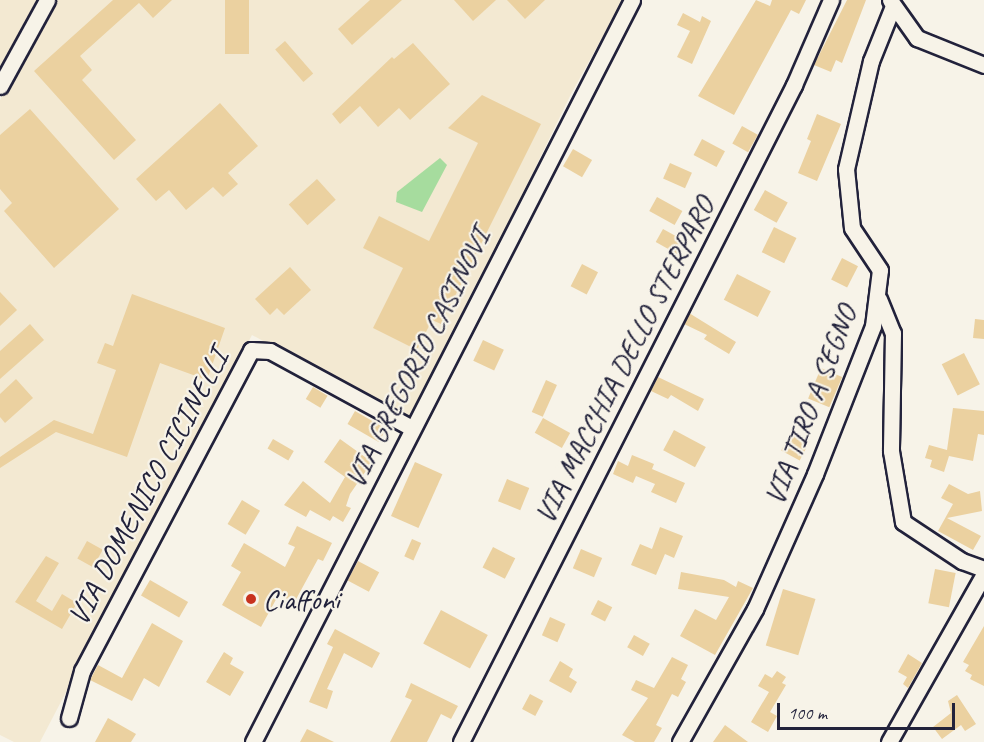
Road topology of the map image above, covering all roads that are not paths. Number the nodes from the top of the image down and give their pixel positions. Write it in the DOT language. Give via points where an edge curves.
graph roads {
  1 [pos="46,0"];
  2 [pos="632,0"];
  3 [pos="831,0"];
  4 [pos="892,3"];
  5 [pos="984,65"];
  6 [pos="0,86"];
  7 [pos="879,299"];
  8 [pos="412,428"];
  9 [pos="984,569"];
  10 [pos="984,574"];
  11 [pos="69,718"];
  12 [pos="253,742"];
  13 [pos="461,742"];
  14 [pos="680,742"];
  15 [pos="889,742"];
  1 -- 6 [label="street"];
  2 -- 8 [label="street, VIA GREGORIO CASINOVI"];
  3 -- 13 [label="street, VIA MACCHIA DELLO STERPARO" via="803,66"];
  4 -- 5 [label="street" via="917,38"];
  4 -- 7 [label="street, VIA TIRO A SEGNO" via="866,81 846,176 852,228 880,270"];
  7 -- 9 [label="street" via="893,333 891,450 903,522 962,561"];
  7 -- 14 [label="street, VIA TIRO A SEGNO" via="870,334 773,570 740,638"];
  8 -- 11 [label="street, VIA DOMENICO CICINELLI" via="270,351 252,350 79,676"];
  8 -- 12 [label="street, VIA GREGORIO CASINOVI"];
  10 -- 15 [label="street"];
}
